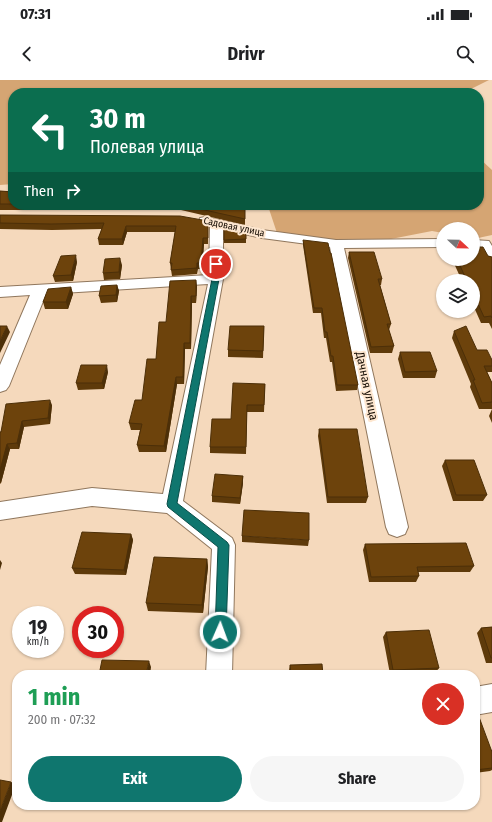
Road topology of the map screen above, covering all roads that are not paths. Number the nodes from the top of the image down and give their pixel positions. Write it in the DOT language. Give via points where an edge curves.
graph roads {
  1 [pos="195,219"];
  2 [pos="217,223"];
  3 [pos="436,243"];
  4 [pos="336,244"];
  5 [pos="480,246"];
  6 [pos="492,258"];
  7 [pos="216,279"];
  8 [pos="40,290"];
  9 [pos="0,292"];
  10 [pos="0,386"];
  11 [pos="172,504"];
  12 [pos="0,511"];
  13 [pos="397,527"];
  14 [pos="219,670"];
  15 [pos="492,698"];
  16 [pos="480,700"];
  1 -- 2 [label="street, Садовая улица"];
  2 -- 4 [label="street, Садовая улица" via="262,234"];
  2 -- 7 [label="street"];
  3 -- 4 [label="street, Садовая улица"];
  4 -- 13 [label="street, Дачная улица"];
  5 -- 6 [label="street"];
  7 -- 8 [label="street"];
  7 -- 11 [label="street"];
  8 -- 9 [label="street"];
  8 -- 10 [label="street"];
  11 -- 12 [label="street" via="92,497"];
  11 -- 14 [label="street" via="224,545"];
  15 -- 16 [label="street"];
}
